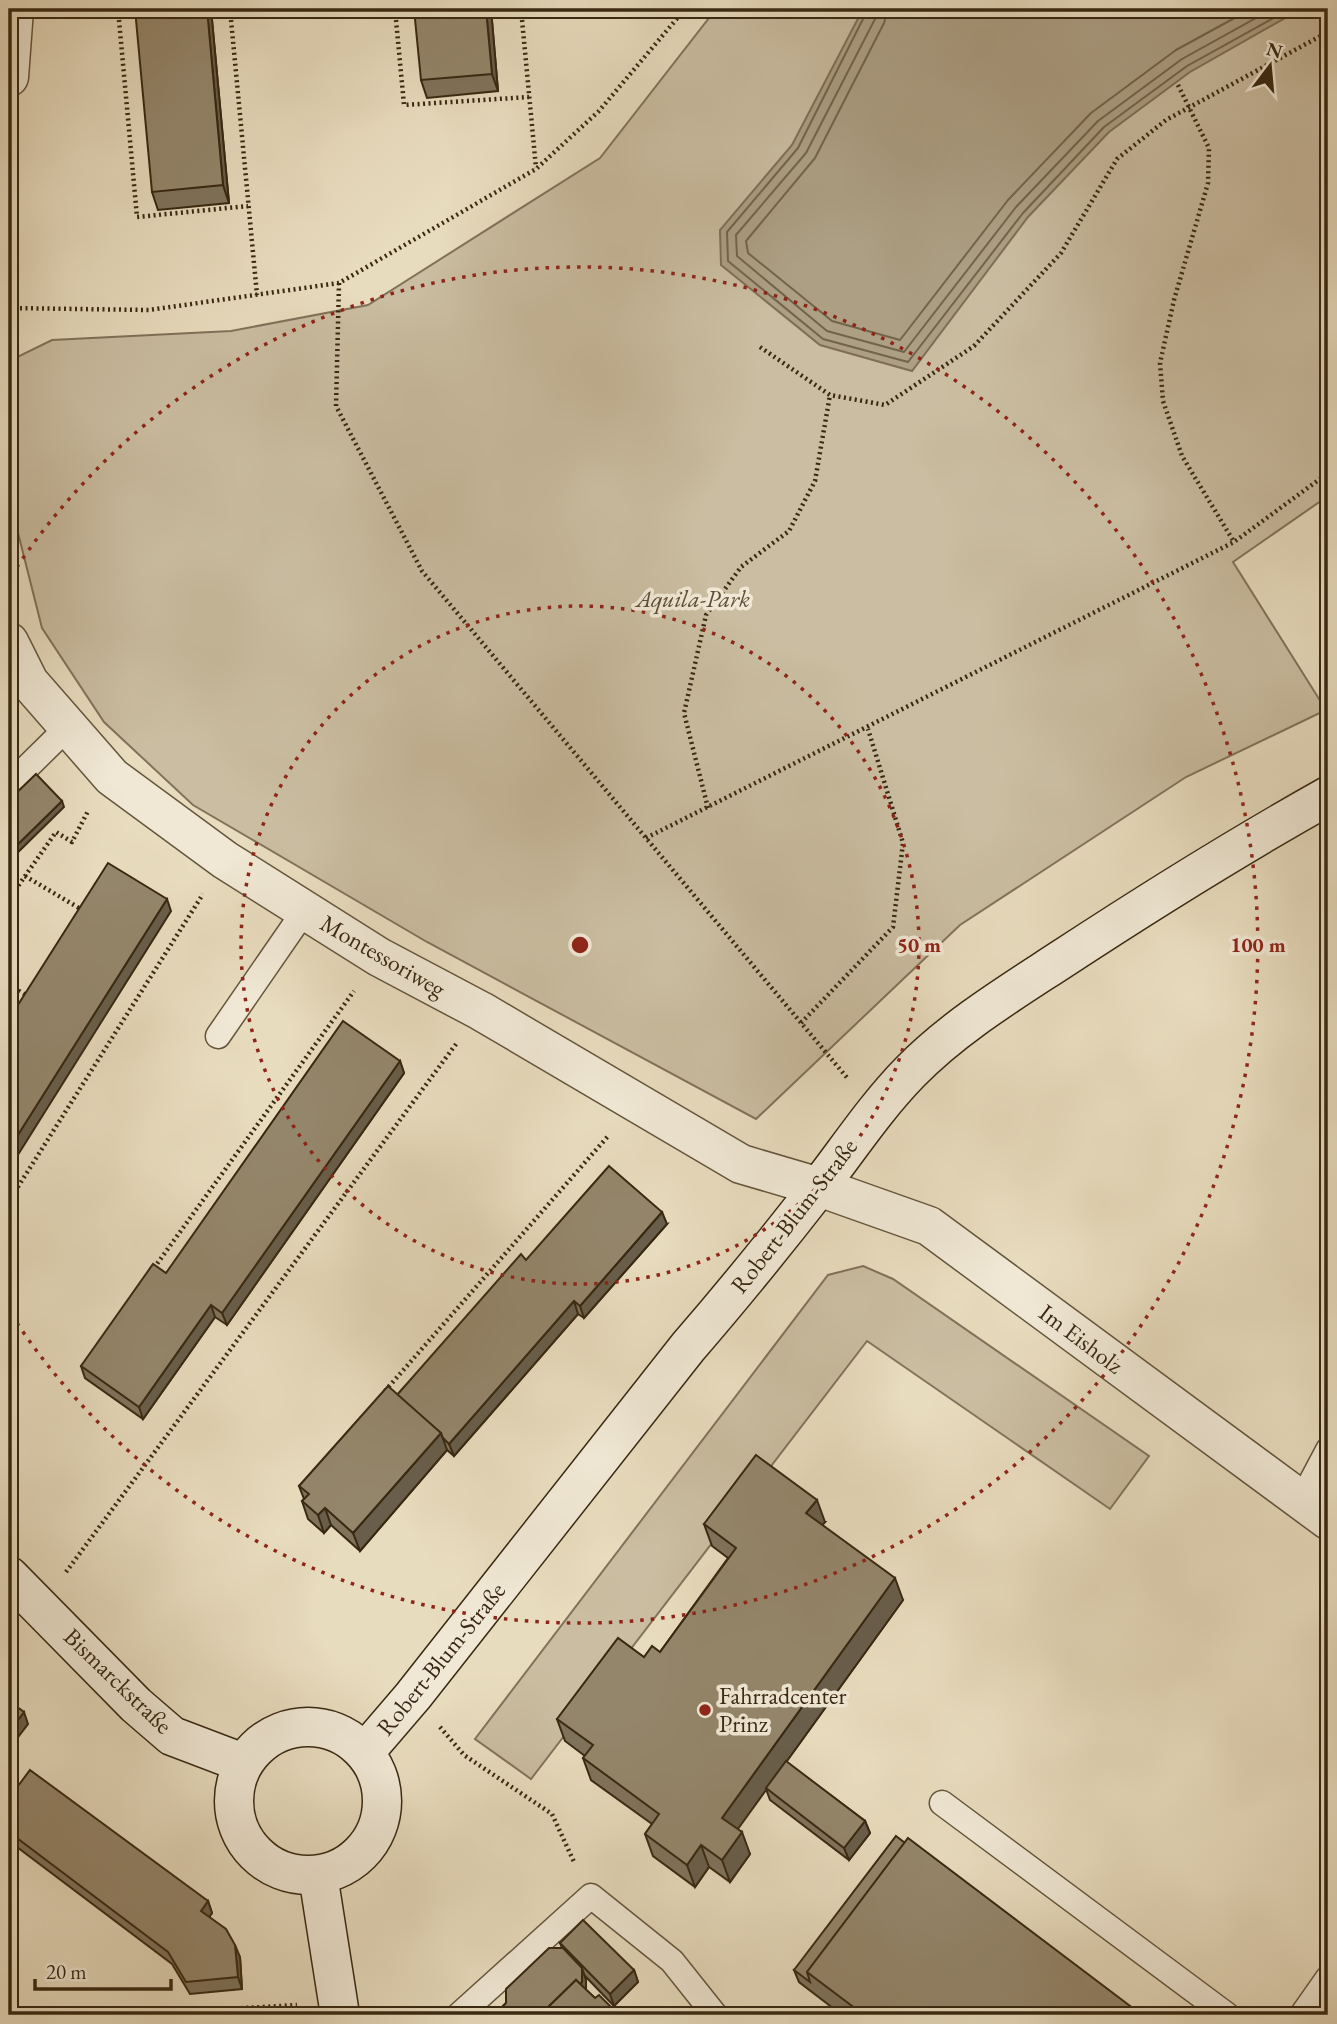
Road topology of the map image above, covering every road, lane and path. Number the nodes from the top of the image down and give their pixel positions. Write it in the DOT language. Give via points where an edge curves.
graph roads {
  1 [pos="14,9"];
  2 [pos="118,9"];
  3 [pos="230,9"];
  4 [pos="395,9"];
  5 [pos="521,9"];
  6 [pos="685,9"];
  7 [pos="1328,32"];
  8 [pos="9,77"];
  9 [pos="1178,85"];
  10 [pos="529,97"];
  11 [pos="1191,107"];
  12 [pos="536,169"];
  13 [pos="248,206"];
  14 [pos="339,283"];
  15 [pos="257,295"];
  16 [pos="9,308"];
  17 [pos="760,347"];
  18 [pos="830,395"];
  19 [pos="1328,473"];
  20 [pos="1234,542"];
  21 [pos="9,642"];
  22 [pos="67,727"];
  23 [pos="867,729"];
  24 [pos="112,776"];
  25 [pos="9,785"];
  26 [pos="1328,796"];
  27 [pos="708,808"];
  28 [pos="646,838"];
  29 [pos="225,860"];
  30 [pos="25,876"];
  31 [pos="9,899"];
  32 [pos="79,908"];
  33 [pos="305,910"];
  34 [pos="379,957"];
  35 [pos="9,985"];
  36 [pos="26,995"];
  37 [pos="481,1011"];
  38 [pos="801,1023"];
  39 [pos="218,1036"];
  40 [pos="633,1102"];
  41 [pos="874,1110"];
  42 [pos="819,1186"];
  43 [pos="9,1200"];
  44 [pos="148,1278"];
  45 [pos="376,1401"];
  46 [pos="1328,1450"];
  47 [pos="1320,1511"];
  48 [pos="74,1562"];
  49 [pos="9,1576"];
  50 [pos="413,1696"];
  51 [pos="365,1752"];
  52 [pos="243,1763"];
  53 [pos="942,1803"];
  54 [pos="318,1875"];
  55 [pos="591,1896"];
  56 [pos="1328,1978"];
  57 [pos="339,2009"];
  58 [pos="120,2015"];
  59 [pos="459,2015"];
  60 [pos="716,2015"];
  61 [pos="1227,2015"];
  62 [pos="1302,2015"];
  1 -- 8 [label="main road"];
  2 -- 13 [label="path" via="136,217"];
  3 -- 13 [label="path"];
  4 -- 10 [label="path" via="404,105"];
  5 -- 10 [label="path"];
  6 -- 12 [label="path" via="599,111"];
  7 -- 11 [label="path"];
  9 -- 11 [label="path"];
  10 -- 12 [label="path"];
  11 -- 18 [label="path" via="1166,120 1117,159 1061,253 974,345 885,405"];
  11 -- 20 [label="path" via="1209,148 1208,183 1160,363 1163,401 1182,456"];
  12 -- 14 [label="path"];
  13 -- 15 [label="path"];
  14 -- 15 [label="path"];
  14 -- 28 [label="path" via="336,406 422,571"];
  15 -- 16 [label="path" via="149,310"];
  17 -- 18 [label="path"];
  18 -- 27 [label="path" via="815,481 789,531 741,567 706,615 684,713"];
  19 -- 20 [label="path"];
  20 -- 23 [label="path"];
  21 -- 22 [label="main road, Montessoriweg" via="29,682"];
  22 -- 24 [label="main road, Montessoriweg"];
  22 -- 25 [label="lane"];
  23 -- 27 [label="path"];
  23 -- 38 [label="path" via="902,843 893,927"];
  24 -- 29 [label="main road, Montessoriweg"];
  24 -- 30 [label="path" via="72,842 56,832"];
  26 -- 41 [label="main road, Robert-Blum-Straße" via="1173,886 1004,998 912,1070"];
  27 -- 28 [label="path"];
  28 -- 38 [label="path"];
  29 -- 33 [label="main road, Montessoriweg"];
  29 -- 43 [label="path"];
  30 -- 31 [label="path"];
  30 -- 32 [label="path"];
  33 -- 34 [label="main road, Montessoriweg"];
  33 -- 39 [label="lane"];
  34 -- 37 [label="main road, Montessoriweg"];
  34 -- 44 [label="path"];
  35 -- 36 [label="path"];
  37 -- 40 [label="main road, Montessoriweg"];
  37 -- 48 [label="path"];
  38 -- 41 [label="path"];
  40 -- 42 [label="main road, Montessoriweg" via="741,1164"];
  40 -- 45 [label="path"];
  41 -- 42 [label="main road, Robert-Blum-Straße"];
  42 -- 47 [label="main road, Im Eisholz" via="929,1226"];
  42 -- 50 [label="main road, Robert-Blum-Straße"];
  46 -- 47 [label="lane"];
  49 -- 52 [label="main road, Bismarckstraße" via="136,1705 172,1735"];
  50 -- 51 [label="main road, Robert-Blum-Straße"];
  50 -- 55 [label="path" via="464,1755 552,1814"];
  51 -- 52 [label="main road" via="337,1731 302,1726 268,1737"];
  51 -- 54 [label="main road" via="381,1781 382,1815 370,1844 347,1865"];
  52 -- 54 [label="main road" via="233,1795 238,1827 257,1855 285,1871"];
  53 -- 61 [label="lane"];
  54 -- 57 [label="main road"];
  55 -- 59 [label="lane"];
  55 -- 60 [label="lane" via="672,1961"];
  56 -- 62 [label="lane"];
  57 -- 58 [label="path"];
}
